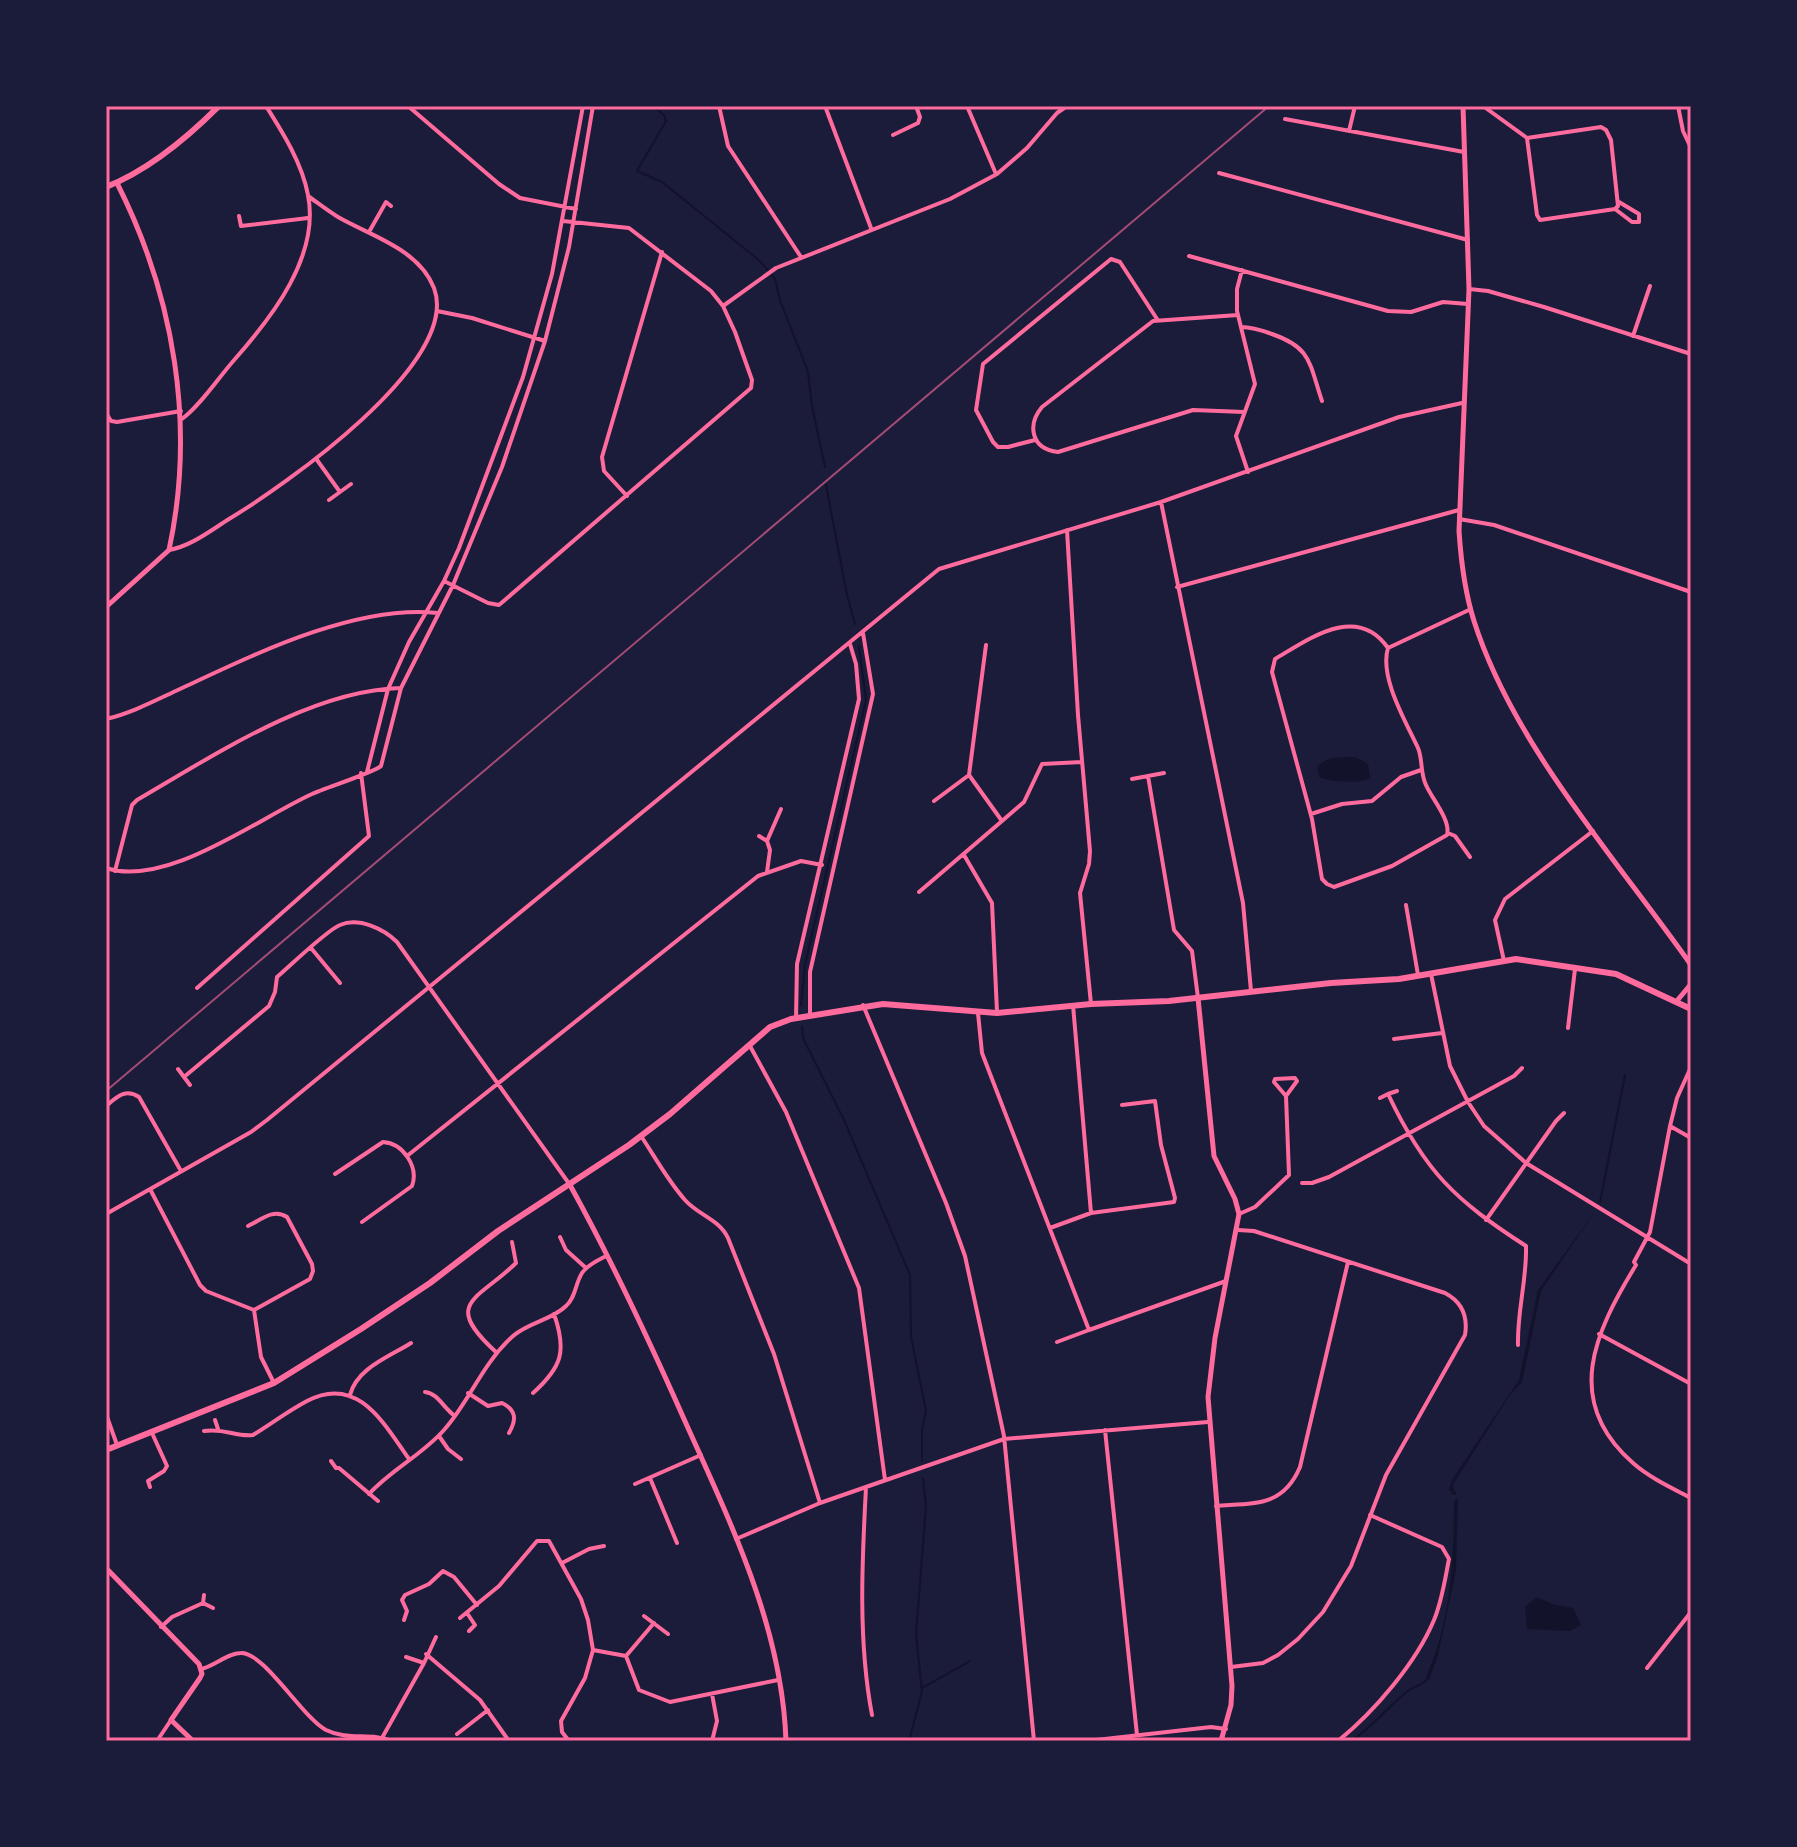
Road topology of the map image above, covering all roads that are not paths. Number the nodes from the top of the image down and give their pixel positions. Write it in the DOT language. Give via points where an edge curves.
graph roads {
  1 [pos="219,106"];
  2 [pos="266,106"];
  3 [pos="408,106"];
  4 [pos="719,106"];
  5 [pos="825,106"];
  6 [pos="916,106"];
  7 [pos="967,106"];
  8 [pos="1067,106"];
  9 [pos="1355,106"];
  10 [pos="1463,106"];
  11 [pos="1483,106"];
  12 [pos="1678,106"];
  13 [pos="581,107"];
  14 [pos="593,108"];
  15 [pos="1285,119"];
  16 [pos="1349,131"];
  17 [pos="893,135"];
  18 [pos="1527,138"];
  19 [pos="1691,148"];
  20 [pos="1466,152"];
  21 [pos="1219,173"];
  22 [pos="997,174"];
  23 [pos="117,183"];
  24 [pos="106,187"];
  25 [pos="308,196"];
  26 [pos="1619,202"];
  27 [pos="391,206"];
  28 [pos="566,207"];
  29 [pos="576,209"];
  30 [pos="1615,209"];
  31 [pos="239,216"];
  32 [pos="308,218"];
  33 [pos="563,221"];
  34 [pos="574,223"];
  35 [pos="871,228"];
  36 [pos="369,232"];
  37 [pos="1468,240"];
  38 [pos="662,252"];
  39 [pos="1189,256"];
  40 [pos="801,257"];
  41 [pos="1242,270"];
  42 [pos="1650,286"];
  43 [pos="1469,289"];
  44 [pos="1468,304"];
  45 [pos="723,306"];
  46 [pos="437,311"];
  47 [pos="1238,315"];
  48 [pos="1157,319"];
  49 [pos="1240,327"];
  50 [pos="1633,336"];
  51 [pos="536,338"];
  52 [pos="545,341"];
  53 [pos="1691,354"];
  54 [pos="1322,401"];
  55 [pos="1462,403"];
  56 [pos="181,411"];
  57 [pos="1244,412"];
  58 [pos="106,413"];
  59 [pos="182,419"];
  60 [pos="1035,440"];
  61 [pos="317,460"];
  62 [pos="1250,472"];
  63 [pos="351,484"];
  64 [pos="340,492"];
  65 [pos="627,496"];
  66 [pos="329,500"];
  67 [pos="1161,502"];
  68 [pos="1459,510"];
  69 [pos="1459,519"];
  70 [pos="1067,530"];
  71 [pos="169,550"];
  72 [pos="444,581"];
  73 [pos="453,585"];
  74 [pos="1177,587"];
  75 [pos="1691,592"];
  76 [pos="106,607"];
  77 [pos="1471,609"];
  78 [pos="425,612"];
  79 [pos="438,613"];
  80 [pos="863,633"];
  81 [pos="850,644"];
  82 [pos="986,645"];
  83 [pos="1388,648"];
  84 [pos="401,688"];
  85 [pos="388,689"];
  86 [pos="106,719"];
  87 [pos="1082,762"];
  88 [pos="1421,770"];
  89 [pos="364,773"];
  90 [pos="1164,773"];
  91 [pos="969,775"];
  92 [pos="1148,776"];
  93 [pos="1132,779"];
  94 [pos="934,801"];
  95 [pos="781,809"];
  96 [pos="1310,814"];
  97 [pos="1002,821"];
  98 [pos="1593,831"];
  99 [pos="1448,833"];
  100 [pos="759,836"];
  101 [pos="767,841"];
  102 [pos="964,855"];
  103 [pos="1470,857"];
  104 [pos="822,865"];
  105 [pos="106,868"];
  106 [pos="115,871"];
  107 [pos="767,872"];
  108 [pos="919,892"];
  109 [pos="1406,905"];
  110 [pos="311,948"];
  111 [pos="1504,961"];
  112 [pos="1691,965"];
  113 [pos="1575,967"];
  114 [pos="1431,974"];
  115 [pos="1418,975"];
  116 [pos="340,983"];
  117 [pos="1691,984"];
  118 [pos="430,986"];
  119 [pos="197,988"];
  120 [pos="1252,992"];
  121 [pos="1198,998"];
  122 [pos="1676,1002"];
  123 [pos="1091,1004"];
  124 [pos="863,1005"];
  125 [pos="1073,1005"];
  126 [pos="1691,1009"];
  127 [pos="978,1013"];
  128 [pos="997,1013"];
  129 [pos="810,1015"];
  130 [pos="796,1018"];
  131 [pos="1568,1028"];
  132 [pos="1442,1033"];
  133 [pos="1394,1039"];
  134 [pos="748,1044"];
  135 [pos="1691,1067"];
  136 [pos="1522,1068"];
  137 [pos="178,1069"];
  138 [pos="184,1077"];
  139 [pos="500,1084"];
  140 [pos="190,1085"];
  141 [pos="1397,1091"];
  142 [pos="1388,1094"];
  143 [pos="1286,1096"];
  144 [pos="1380,1098"];
  145 [pos="1468,1102"];
  146 [pos="1122,1105"];
  147 [pos="106,1106"];
  148 [pos="1564,1113"];
  149 [pos="1670,1126"];
  150 [pos="1407,1135"];
  151 [pos="641,1136"];
  152 [pos="1691,1138"];
  153 [pos="407,1156"];
  154 [pos="1526,1163"];
  155 [pos="181,1171"];
  156 [pos="335,1174"];
  157 [pos="1302,1183"];
  158 [pos="570,1185"];
  159 [pos="150,1189"];
  160 [pos="1091,1213"];
  161 [pos="106,1214"];
  162 [pos="1239,1214"];
  163 [pos="1486,1220"];
  164 [pos="362,1222"];
  165 [pos="248,1226"];
  166 [pos="1050,1228"];
  167 [pos="1238,1230"];
  168 [pos="560,1237"];
  169 [pos="1647,1239"];
  170 [pos="512,1242"];
  171 [pos="606,1256"];
  172 [pos="1348,1262"];
  173 [pos="1691,1264"];
  174 [pos="586,1268"];
  175 [pos="1226,1281"];
  176 [pos="254,1310"];
  177 [pos="554,1314"];
  178 [pos="1089,1330"];
  179 [pos="1598,1334"];
  180 [pos="1057,1342"];
  181 [pos="411,1343"];
  182 [pos="1518,1345"];
  183 [pos="497,1353"];
  184 [pos="274,1383"];
  185 [pos="1691,1384"];
  186 [pos="425,1392"];
  187 [pos="468,1393"];
  188 [pos="533,1393"];
  189 [pos="350,1395"];
  190 [pos="106,1414"];
  191 [pos="455,1416"];
  192 [pos="215,1420"];
  193 [pos="1208,1422"];
  194 [pos="218,1429"];
  195 [pos="1105,1430"];
  196 [pos="204,1431"];
  197 [pos="152,1433"];
  198 [pos="509,1433"];
  199 [pos="439,1436"];
  200 [pos="1004,1439"];
  201 [pos="117,1446"];
  202 [pos="106,1450"];
  203 [pos="701,1455"];
  204 [pos="409,1459"];
  205 [pos="461,1459"];
  206 [pos="331,1461"];
  207 [pos="650,1478"];
  208 [pos="885,1481"];
  209 [pos="635,1484"];
  210 [pos="150,1487"];
  211 [pos="866,1487"];
  212 [pos="369,1494"];
  213 [pos="1691,1498"];
  214 [pos="378,1501"];
  215 [pos="820,1503"];
  216 [pos="1216,1506"];
  217 [pos="1370,1515"];
  218 [pos="736,1539"];
  219 [pos="677,1543"];
  220 [pos="604,1546"];
  221 [pos="562,1563"];
  222 [pos="106,1568"];
  223 [pos="204,1595"];
  224 [pos="203,1603"];
  225 [pos="477,1605"];
  226 [pos="213,1608"];
  227 [pos="1691,1612"];
  228 [pos="467,1613"];
  229 [pos="644,1616"];
  230 [pos="460,1618"];
  231 [pos="404,1620"];
  232 [pos="654,1623"];
  233 [pos="1682,1623"];
  234 [pos="161,1627"];
  235 [pos="1691,1629"];
  236 [pos="469,1631"];
  237 [pos="668,1634"];
  238 [pos="436,1637"];
  239 [pos="593,1650"];
  240 [pos="426,1654"];
  241 [pos="626,1656"];
  242 [pos="406,1657"];
  243 [pos="424,1663"];
  244 [pos="1231,1667"];
  245 [pos="1647,1668"];
  246 [pos="201,1669"];
  247 [pos="778,1680"];
  248 [pos="712,1694"];
  249 [pos="488,1710"];
  250 [pos="872,1715"];
  251 [pos="171,1720"];
  252 [pos="1226,1729"];
  253 [pos="457,1734"];
  254 [pos="1137,1735"];
  255 [pos="382,1738"];
  256 [pos="157,1741"];
  257 [pos="193,1741"];
  258 [pos="392,1741"];
  259 [pos="509,1741"];
  260 [pos="569,1741"];
  261 [pos="712,1741"];
  262 [pos="786,1741"];
  263 [pos="1034,1741"];
  264 [pos="1087,1741"];
  265 [pos="1221,1741"];
  266 [pos="1338,1741"];
  1 -- 23 [label="main road" via="167,151"];
  2 -- 25 [label="street" via="288,143"];
  3 -- 28 [label="street" via="505,188 527,200"];
  4 -- 40 [label="street" via="728,146"];
  5 -- 35 [label="street"];
  6 -- 17 [label="street" via="918,123"];
  7 -- 22 [label="street"];
  8 -- 22 [label="street"];
  9 -- 16 [label="street"];
  10 -- 20 [label="street"];
  11 -- 18 [label="street"];
  12 -- 19 [label="street"];
  13 -- 14 [label="street"];
  13 -- 28 [label="street"];
  14 -- 29 [label="street"];
  15 -- 16 [label="street"];
  16 -- 20 [label="street"];
  18 -- 26 [label="street" via="1604,128 1611,140"];
  18 -- 30 [label="street" via="1540,220"];
  20 -- 37 [label="street"];
  21 -- 37 [label="street"];
  22 -- 35 [label="street" via="950,199"];
  23 -- 24 [label="main road"];
  23 -- 56 [label="street" via="155,275 169,326"];
  25 -- 32 [label="street"];
  25 -- 36 [label="street"];
  26 -- 30 [label="street"];
  26 -- 30 [label="street" via="1640,219 1632,222"];
  27 -- 36 [label="street" via="383,200"];
  28 -- 29 [label="street"];
  28 -- 33 [label="street"];
  29 -- 34 [label="street"];
  31 -- 32 [label="street" via="241,226"];
  32 -- 59 [label="street" via="301,258 275,310"];
  33 -- 34 [label="street"];
  33 -- 51 [label="street"];
  34 -- 38 [label="street" via="622,225"];
  34 -- 52 [label="street"];
  35 -- 40 [label="street"];
  36 -- 46 [label="street" via="421,268 434,288"];
  37 -- 43 [label="street"];
  38 -- 45 [label="street"];
  38 -- 65 [label="street" via="602,457 604,471"];
  39 -- 41 [label="street"];
  40 -- 45 [label="street" via="763,276"];
  41 -- 44 [label="street" via="1388,311 1411,312 1443,302"];
  41 -- 47 [label="street"];
  42 -- 50 [label="street"];
  43 -- 44 [label="street"];
  43 -- 50 [label="street" via="1533,303"];
  44 -- 55 [label="street"];
  45 -- 65 [label="street" via="751,388"];
  46 -- 51 [label="street"];
  46 -- 61 [label="street" via="412,364"];
  47 -- 48 [label="street"];
  47 -- 49 [label="street"];
  48 -- 60 [label="street" via="1042,407 1032,424"];
  48 -- 60 [label="street" via="1120,262 1111,259 983,364 976,410 993,442 1008,447"];
  49 -- 54 [label="street" via="1299,346"];
  49 -- 57 [label="street" via="1255,384"];
  50 -- 53 [label="street"];
  51 -- 52 [label="street"];
  51 -- 72 [label="street"];
  52 -- 73 [label="street" via="502,467"];
  55 -- 62 [label="street" via="1399,417"];
  55 -- 68 [label="street"];
  56 -- 58 [label="street" via="117,422"];
  56 -- 59 [label="street"];
  57 -- 60 [label="street" via="1193,410 1058,452"];
  57 -- 62 [label="street" via="1236,436"];
  59 -- 71 [label="street"];
  61 -- 64 [label="street"];
  61 -- 71 [label="street" via="191,542"];
  62 -- 67 [label="street"];
  63 -- 64 [label="street"];
  64 -- 66 [label="street"];
  65 -- 73 [label="street" via="499,605"];
  67 -- 70 [label="street"];
  67 -- 74 [label="street"];
  68 -- 69 [label="street"];
  68 -- 74 [label="street"];
  69 -- 75 [label="street" via="1494,525"];
  69 -- 77 [label="street"];
  70 -- 80 [label="street" via="945,566"];
  70 -- 87 [label="street"];
  71 -- 76 [label="street"];
  72 -- 73 [label="street"];
  72 -- 78 [label="street"];
  73 -- 79 [label="street"];
  74 -- 120 [label="street" via="1243,903"];
  77 -- 83 [label="street"];
  77 -- 98 [label="street" via="1494,671 1523,726"];
  78 -- 79 [label="street"];
  78 -- 85 [label="street"];
  78 -- 86 [label="street" via="311,633"];
  79 -- 84 [label="street"];
  80 -- 81 [label="street"];
  80 -- 129 [label="street" via="873,694 810,972"];
  81 -- 104 [label="street" via="859,699"];
  81 -- 118 [label="street"];
  82 -- 91 [label="street"];
  83 -- 88 [label="street" via="1389,677 1419,751"];
  83 -- 96 [label="street" via="1381,638 1349,626 1312,636 1275,659 1272,672"];
  84 -- 85 [label="street"];
  84 -- 89 [label="street" via="382,762 378,770"];
  85 -- 89 [label="street"];
  85 -- 106 [label="street" via="314,707 226,748 137,800"];
  87 -- 97 [label="street" via="1042,764 1024,802"];
  87 -- 123 [label="street" via="1090,851 1080,893"];
  88 -- 96 [label="street" via="1401,777 1372,801"];
  88 -- 99 [label="street"];
  89 -- 106 [label="street" via="311,794 188,859 147,871"];
  89 -- 119 [label="street" via="369,836"];
  90 -- 92 [label="street"];
  91 -- 94 [label="street"];
  91 -- 97 [label="street"];
  92 -- 93 [label="street"];
  92 -- 121 [label="street" via="1174,930 1192,951"];
  95 -- 101 [label="street"];
  96 -- 99 [label="street" via="1322,879 1334,887 1398,864"];
  97 -- 102 [label="street"];
  98 -- 111 [label="street" via="1505,899 1495,920"];
  98 -- 112 [label="street"];
  99 -- 103 [label="street"];
  100 -- 101 [label="street"];
  101 -- 107 [label="street"];
  102 -- 108 [label="street"];
  102 -- 128 [label="street" via="992,903"];
  104 -- 107 [label="street" via="801,861"];
  104 -- 130 [label="street" via="797,964"];
  105 -- 106 [label="street"];
  107 -- 139 [label="street"];
  109 -- 115 [label="street"];
  110 -- 116 [label="street"];
  110 -- 118 [label="street" via="341,924 382,929"];
  110 -- 138 [label="street" via="277,977 269,1006"];
  111 -- 113 [label="main road"];
  111 -- 114 [label="main road"];
  113 -- 122 [label="main road" via="1628,978"];
  113 -- 131 [label="street"];
  114 -- 115 [label="main road"];
  114 -- 132 [label="street"];
  115 -- 120 [label="main road"];
  117 -- 122 [label="street"];
  118 -- 139 [label="street"];
  118 -- 155 [label="street" via="267,1120"];
  120 -- 121 [label="main road"];
  121 -- 123 [label="main road"];
  121 -- 162 [label="street" via="1214,1156"];
  122 -- 126 [label="main road"];
  123 -- 125 [label="main road"];
  124 -- 127 [label="main road"];
  124 -- 129 [label="main road"];
  124 -- 200 [label="street" via="962,1246"];
  125 -- 128 [label="main road"];
  125 -- 160 [label="street"];
  127 -- 128 [label="main road"];
  127 -- 166 [label="street" via="982,1053"];
  129 -- 130 [label="main road"];
  130 -- 134 [label="main road" via="775,1024"];
  132 -- 133 [label="street"];
  132 -- 145 [label="street" via="1450,1066"];
  134 -- 151 [label="main road"];
  134 -- 208 [label="street" via="786,1112 859,1288"];
  135 -- 149 [label="street"];
  136 -- 145 [label="street"];
  137 -- 138 [label="street"];
  138 -- 140 [label="street"];
  139 -- 153 [label="street"];
  139 -- 158 [label="street"];
  141 -- 142 [label="street"];
  142 -- 144 [label="street"];
  142 -- 150 [label="street"];
  143 -- 143 [label="street" via="1297,1081 1275,1079 1274,1082"];
  143 -- 162 [label="street" via="1289,1175 1255,1207"];
  145 -- 150 [label="street"];
  145 -- 154 [label="street" via="1484,1126"];
  146 -- 160 [label="street" via="1155,1101 1175,1200"];
  147 -- 155 [label="street" via="121,1093 139,1097"];
  148 -- 154 [label="street"];
  149 -- 152 [label="street"];
  149 -- 169 [label="street"];
  150 -- 157 [label="street" via="1329,1177"];
  150 -- 163 [label="street" via="1437,1176"];
  151 -- 158 [label="main road"];
  151 -- 215 [label="street" via="681,1195 728,1237 774,1354"];
  153 -- 156 [label="street" via="383,1142"];
  153 -- 164 [label="street" via="414,1171 412,1186"];
  154 -- 163 [label="street"];
  154 -- 169 [label="street"];
  155 -- 159 [label="street"];
  158 -- 171 [label="street"];
  158 -- 184 [label="main road" via="408,1299"];
  159 -- 161 [label="street"];
  159 -- 176 [label="street" via="200,1285"];
  160 -- 166 [label="street"];
  162 -- 167 [label="street"];
  163 -- 182 [label="street" via="1526,1246"];
  165 -- 176 [label="street" via="272,1213 287,1217 313,1271 310,1279"];
  166 -- 178 [label="street"];
  167 -- 172 [label="street"];
  167 -- 175 [label="street"];
  168 -- 174 [label="street"];
  169 -- 173 [label="street"];
  169 -- 179 [label="street"];
  170 -- 183 [label="street" via="512,1267 477,1295 469,1311 472,1329"];
  171 -- 174 [label="street"];
  171 -- 203 [label="street"];
  172 -- 216 [label="street" via="1294,1481 1275,1499"];
  172 -- 217 [label="street" via="1451,1296 1464,1310 1467,1326 1386,1475"];
  174 -- 177 [label="street" via="572,1299"];
  175 -- 178 [label="street"];
  175 -- 193 [label="street" via="1210,1368"];
  176 -- 184 [label="street" via="261,1357"];
  177 -- 183 [label="street" via="520,1331"];
  177 -- 188 [label="street" via="560,1329 559,1364"];
  178 -- 180 [label="street"];
  179 -- 185 [label="street"];
  179 -- 213 [label="street" via="1592,1384 1611,1437 1643,1471"];
  181 -- 189 [label="street" via="362,1373"];
  183 -- 187 [label="street"];
  184 -- 197 [label="main road"];
  186 -- 191 [label="street"];
  187 -- 191 [label="street"];
  187 -- 198 [label="street" via="488,1406 502,1403 512,1409 515,1418"];
  189 -- 194 [label="street" via="317,1396 253,1435"];
  189 -- 204 [label="street" via="373,1411"];
  190 -- 201 [label="street"];
  191 -- 199 [label="street"];
  192 -- 194 [label="street"];
  193 -- 195 [label="street"];
  193 -- 216 [label="street"];
  194 -- 196 [label="street"];
  195 -- 200 [label="street"];
  195 -- 254 [label="street"];
  197 -- 201 [label="main road"];
  197 -- 210 [label="street" via="167,1466 148,1481"];
  199 -- 204 [label="street"];
  199 -- 205 [label="street"];
  200 -- 208 [label="street"];
  200 -- 263 [label="street"];
  201 -- 202 [label="main road"];
  203 -- 207 [label="street"];
  203 -- 218 [label="street"];
  204 -- 212 [label="street"];
  206 -- 212 [label="street"];
  207 -- 209 [label="street"];
  207 -- 219 [label="street"];
  208 -- 211 [label="street"];
  211 -- 215 [label="street"];
  211 -- 250 [label="street" via="863,1601"];
  212 -- 214 [label="street"];
  215 -- 218 [label="street"];
  216 -- 244 [label="street"];
  217 -- 244 [label="street" via="1351,1566 1309,1628 1271,1659"];
  217 -- 266 [label="street" via="1442,1547 1449,1559 1436,1616 1416,1653 1366,1716"];
  218 -- 247 [label="street" via="761,1601"];
  220 -- 221 [label="street"];
  221 -- 225 [label="street" via="549,1541 537,1541"];
  221 -- 239 [label="street" via="581,1599"];
  222 -- 234 [label="street"];
  223 -- 224 [label="street"];
  224 -- 226 [label="street"];
  224 -- 234 [label="street"];
  225 -- 228 [label="street"];
  225 -- 231 [label="street" via="443,1571 405,1595"];
  227 -- 233 [label="street"];
  228 -- 230 [label="street"];
  228 -- 236 [label="street" via="475,1625"];
  229 -- 232 [label="street"];
  232 -- 237 [label="street"];
  232 -- 241 [label="street"];
  233 -- 235 [label="street"];
  233 -- 245 [label="street"];
  234 -- 246 [label="street"];
  238 -- 240 [label="street"];
  239 -- 241 [label="street"];
  239 -- 260 [label="street" via="585,1678 561,1721"];
  240 -- 243 [label="street"];
  240 -- 249 [label="street"];
  241 -- 248 [label="street" via="636,1685 645,1694 670,1702"];
  242 -- 243 [label="street"];
  243 -- 255 [label="street"];
  244 -- 252 [label="street"];
  246 -- 251 [label="street"];
  246 -- 255 [label="street" via="236,1653 248,1654 322,1728 338,1735"];
  247 -- 248 [label="street"];
  247 -- 262 [label="street"];
  248 -- 261 [label="street" via="717,1721"];
  249 -- 253 [label="street"];
  249 -- 259 [label="street"];
  251 -- 256 [label="street"];
  251 -- 257 [label="street"];
  252 -- 254 [label="street"];
  252 -- 265 [label="street"];
  254 -- 264 [label="street"];
  255 -- 258 [label="street"];
}
